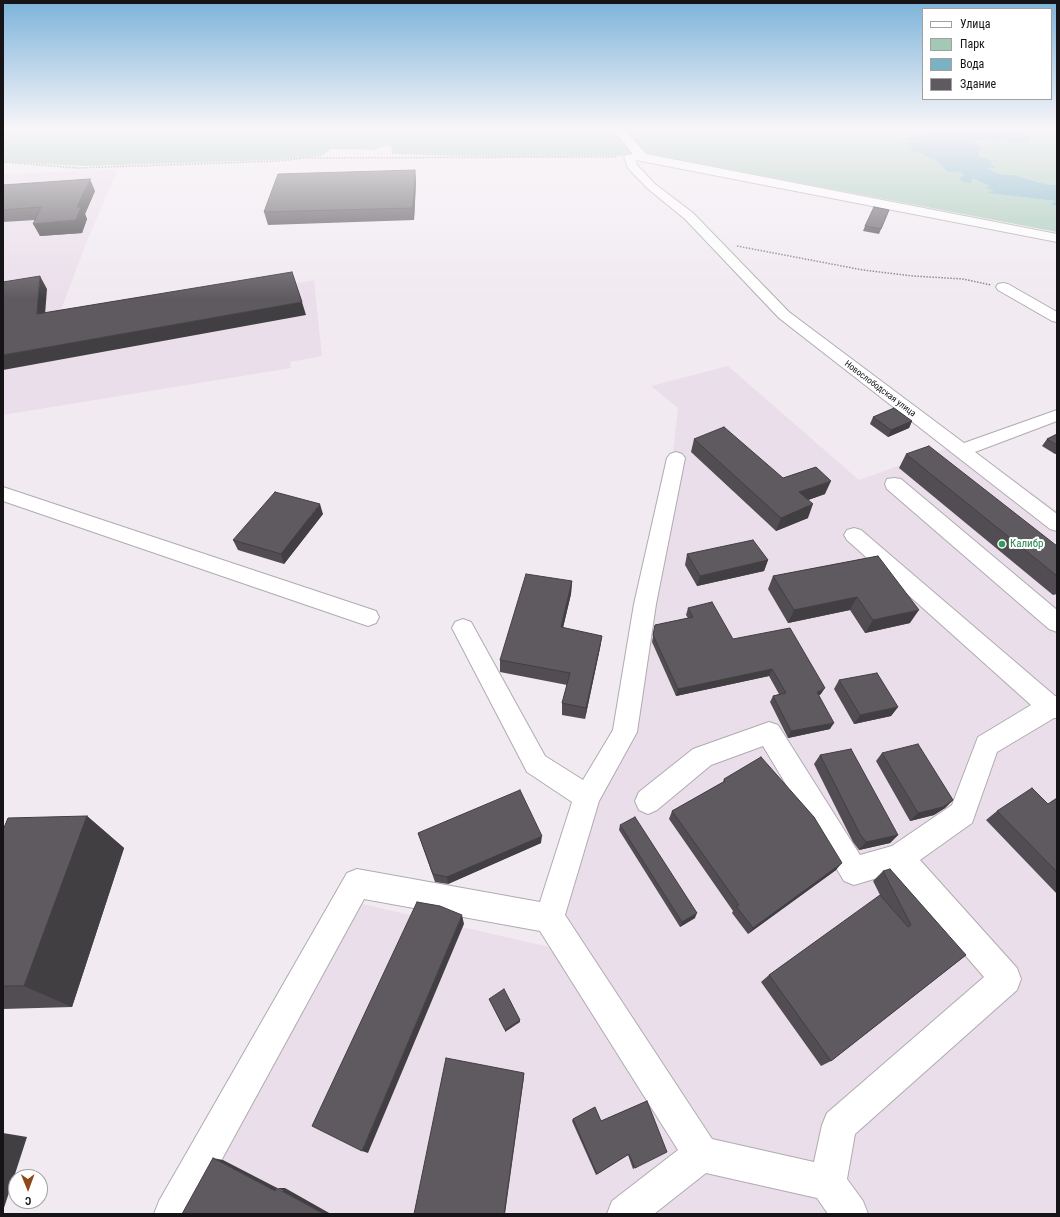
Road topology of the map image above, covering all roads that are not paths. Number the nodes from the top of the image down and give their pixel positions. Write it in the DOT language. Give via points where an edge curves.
graph roads {
  1 [pos="651,186"];
  2 [pos="786,186"];
  3 [pos="1057,238"];
  4 [pos="1003,287"];
  5 [pos="1057,318"];
  6 [pos="1057,415"];
  7 [pos="961,451"];
  8 [pos="676,458"];
  9 [pos="894,484"];
  10 [pos="3,494"];
  11 [pos="1057,524"];
  12 [pos="854,535"];
  13 [pos="368,617"];
  14 [pos="1057,622"];
  15 [pos="463,628"];
  16 [pos="1053,707"];
  17 [pos="587,797"];
  18 [pos="648,800"];
  19 [pos="899,858"];
  20 [pos="549,918"];
  21 [pos="701,1154"];
  22 [pos="828,1183"];
  23 [pos="172,1214"];
  24 [pos="625,1214"];
  25 [pos="850,1214"];
  1 -- 7 [label="street, Новослободская улица" via="689,216 784,315"];
  2 -- 3 [label="street"];
  4 -- 5 [label="street"];
  6 -- 7 [label="street"];
  7 -- 11 [label="street, Новослободская улица"];
  8 -- 17 [label="street" via="645,604 625,732"];
  9 -- 14 [label="street"];
  10 -- 13 [label="street"];
  12 -- 16 [label="street"];
  15 -- 17 [label="street" via="536,764"];
  16 -- 19 [label="street" via="987,746 962,814"];
  17 -- 20 [label="street"];
  18 -- 19 [label="street" via="702,757 769,733 854,871"];
  19 -- 22 [label="street" via="1006,979 839,1125"];
  20 -- 21 [label="street"];
  20 -- 23 [label="street" via="357,883"];
  21 -- 22 [label="street"];
  21 -- 24 [label="street"];
  22 -- 25 [label="street"];
}
